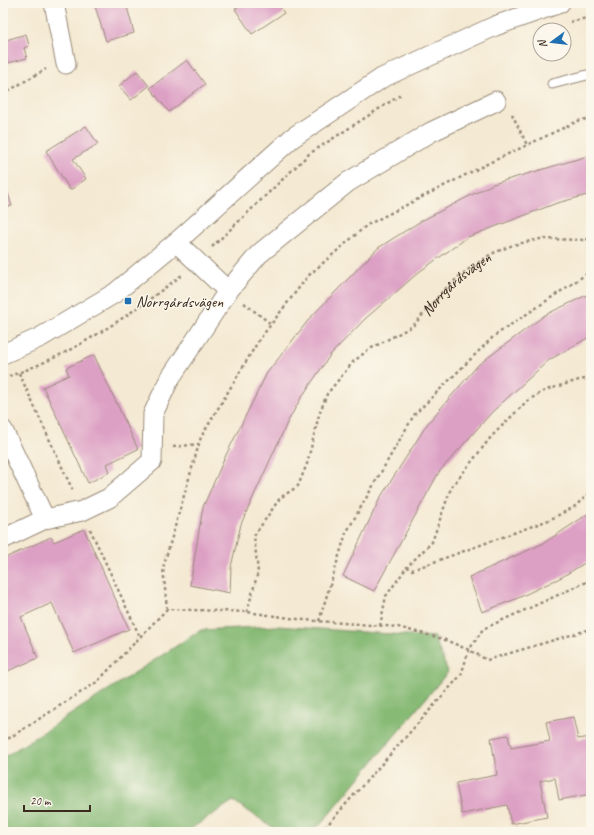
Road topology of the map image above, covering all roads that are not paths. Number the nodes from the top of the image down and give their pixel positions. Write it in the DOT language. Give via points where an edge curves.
graph roads {
  1 [pos="54,3"];
  2 [pos="560,3"];
  3 [pos="66,64"];
  4 [pos="591,74"];
  5 [pos="552,84"];
  6 [pos="496,100"];
  7 [pos="176,242"];
  8 [pos="228,291"];
  9 [pos="3,354"];
  10 [pos="3,430"];
  11 [pos="45,519"];
  12 [pos="3,539"];
  1 -- 3 [label="street"];
  2 -- 7 [label="street" via="495,26 382,78 292,138"];
  4 -- 5 [label="lane"];
  6 -- 8 [label="street" via="431,132 348,182 259,254"];
  7 -- 8 [label="street"];
  7 -- 9 [label="street" via="115,292 41,337"];
  8 -- 11 [label="street" via="169,380 153,414 152,461 109,498 82,511"];
  10 -- 11 [label="street"];
  11 -- 12 [label="street"];
}
